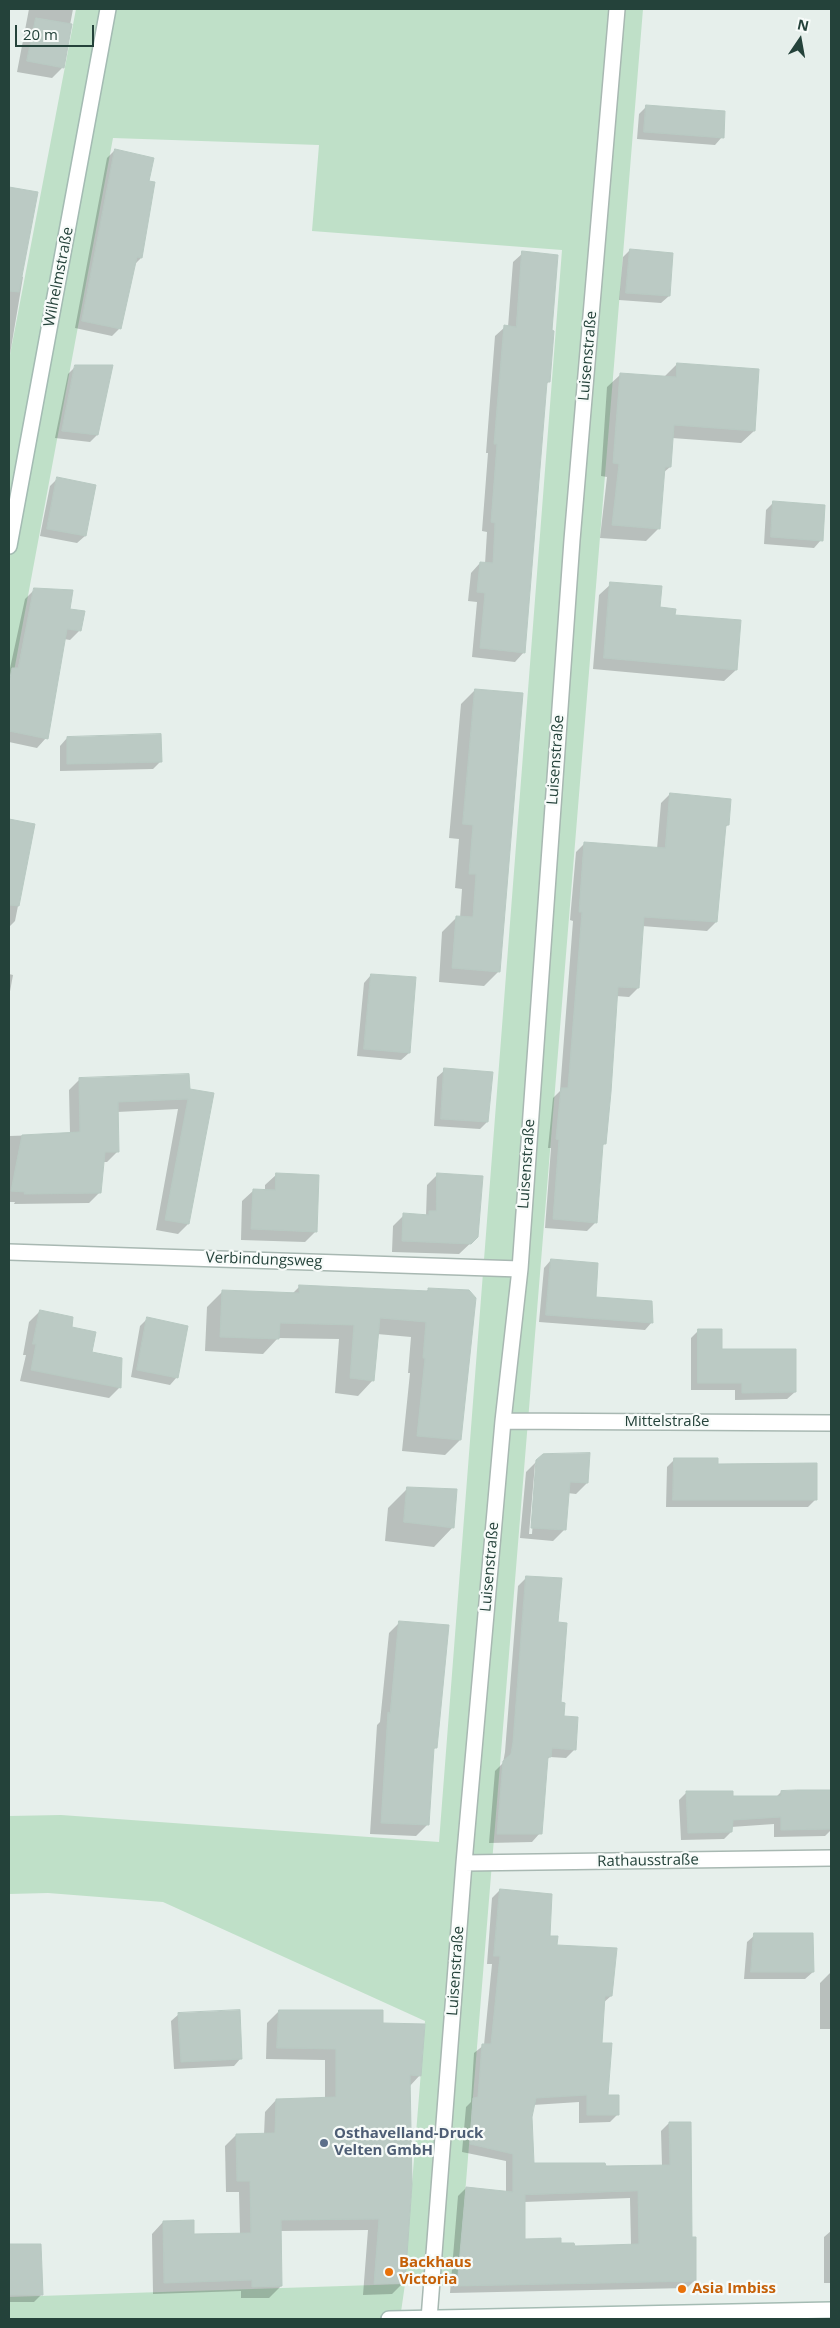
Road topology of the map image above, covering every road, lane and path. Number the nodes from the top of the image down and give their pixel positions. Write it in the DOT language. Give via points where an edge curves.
graph roads {
  1 [pos="108,9"];
  2 [pos="617,9"];
  3 [pos="9,546"];
  4 [pos="9,1252"];
  5 [pos="520,1269"];
  6 [pos="503,1421"];
  7 [pos="831,1423"];
  8 [pos="831,1858"];
  9 [pos="464,1863"];
  10 [pos="831,2310"];
  11 [pos="389,2319"];
  12 [pos="429,2319"];
  1 -- 3 [label="street, Wilhelmstraße"];
  2 -- 5 [label="street, Luisenstraße" via="572,540"];
  4 -- 5 [label="street, Verbindungsweg"];
  5 -- 6 [label="street, Luisenstraße"];
  6 -- 7 [label="street, Mittelstraße"];
  6 -- 9 [label="street, Luisenstraße"];
  8 -- 9 [label="street, Rathausstraße"];
  9 -- 12 [label="street, Luisenstraße"];
  10 -- 12 [label="street"];
  11 -- 12 [label="street"];
}
